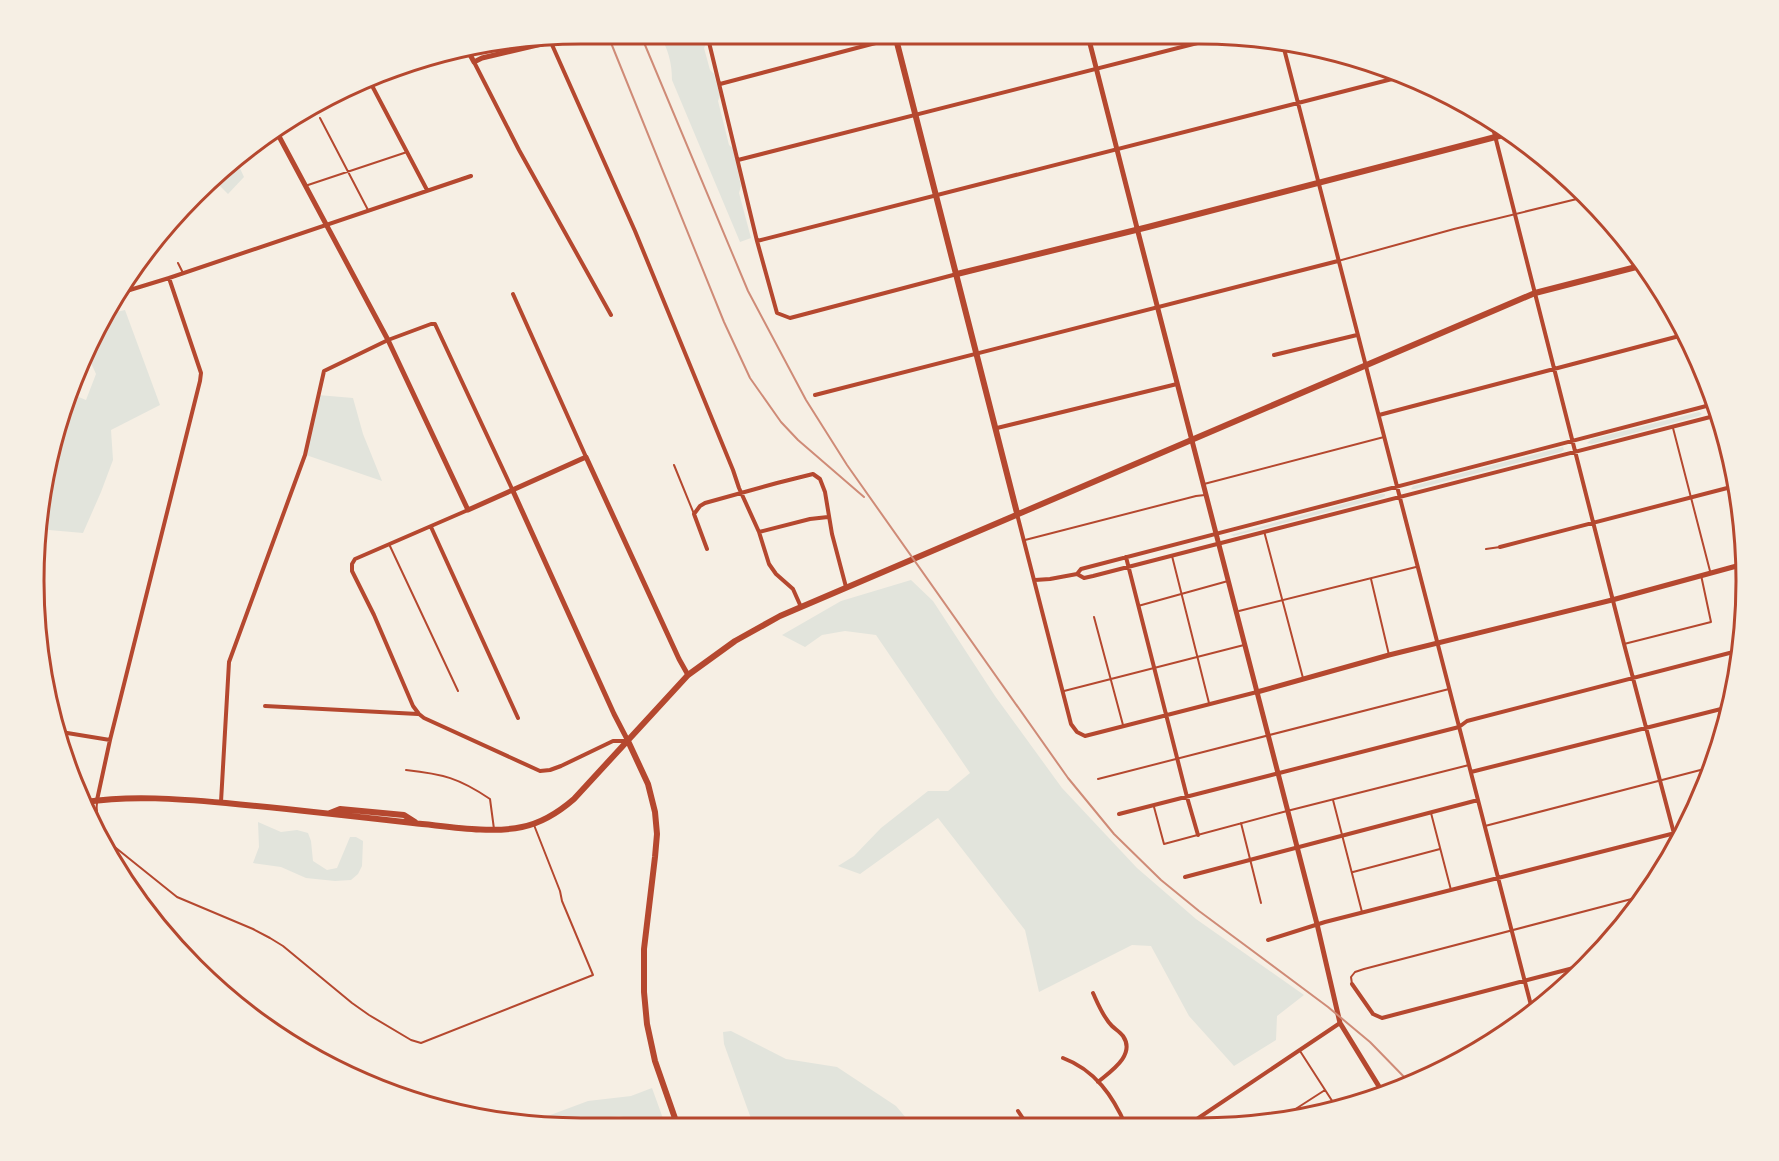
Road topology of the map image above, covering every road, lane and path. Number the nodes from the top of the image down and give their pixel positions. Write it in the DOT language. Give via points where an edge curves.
graph roads {
  1 [pos="710,44"];
  2 [pos="869,44"];
  3 [pos="898,44"];
  4 [pos="1090,44"];
  5 [pos="1194,44"];
  6 [pos="552,45"];
  7 [pos="524,47"];
  8 [pos="1284,51"];
  9 [pos="470,55"];
  10 [pos="474,62"];
  11 [pos="1096,70"];
  12 [pos="1391,79"];
  13 [pos="720,84"];
  14 [pos="372,85"];
  15 [pos="1298,104"];
  16 [pos="916,116"];
  17 [pos="320,118"];
  18 [pos="1494,132"];
  19 [pos="279,136"];
  20 [pos="1500,136"];
  21 [pos="1495,137"];
  22 [pos="1117,150"];
  23 [pos="407,152"];
  24 [pos="738,160"];
  25 [pos="349,172"];
  26 [pos="471,176"];
  27 [pos="1318,183"];
  28 [pos="305,186"];
  29 [pos="427,190"];
  30 [pos="937,195"];
  31 [pos="1576,199"];
  32 [pos="368,210"];
  33 [pos="1515,214"];
  34 [pos="326,224"];
  35 [pos="1137,228"];
  36 [pos="757,241"];
  37 [pos="1338,261"];
  38 [pos="178,263"];
  39 [pos="1635,267"];
  40 [pos="183,273"];
  41 [pos="957,274"];
  42 [pos="169,278"];
  43 [pos="130,289"];
  44 [pos="1535,293"];
  45 [pos="513,294"];
  46 [pos="1158,307"];
  47 [pos="610,315"];
  48 [pos="1357,334"];
  49 [pos="1677,337"];
  50 [pos="388,340"];
  51 [pos="978,354"];
  52 [pos="1274,355"];
  53 [pos="1365,366"];
  54 [pos="1555,370"];
  55 [pos="1177,384"];
  56 [pos="815,395"];
  57 [pos="1706,406"];
  58 [pos="1379,415"];
  59 [pos="1710,417"];
  60 [pos="1673,425"];
  61 [pos="996,428"];
  62 [pos="1384,437"];
  63 [pos="1191,439"];
  64 [pos="1572,441"];
  65 [pos="1575,451"];
  66 [pos="586,457"];
  67 [pos="674,465"];
  68 [pos="1202,484"];
  69 [pos="1397,486"];
  70 [pos="1727,487"];
  71 [pos="513,491"];
  72 [pos="741,493"];
  73 [pos="1205,495"];
  74 [pos="1399,496"];
  75 [pos="1691,496"];
  76 [pos="468,510"];
  77 [pos="1017,513"];
  78 [pos="694,514"];
  79 [pos="829,517"];
  80 [pos="1593,523"];
  81 [pos="431,527"];
  82 [pos="1264,531"];
  83 [pos="759,532"];
  84 [pos="1215,533"];
  85 [pos="1024,540"];
  86 [pos="389,544"];
  87 [pos="1218,544"];
  88 [pos="1500,546"];
  89 [pos="707,549"];
  90 [pos="1486,549"];
  91 [pos="1172,556"];
  92 [pos="1126,557"];
  93 [pos="1418,566"];
  94 [pos="1735,566"];
  95 [pos="1128,568"];
  96 [pos="1710,572"];
  97 [pos="1077,574"];
  98 [pos="1701,575"];
  99 [pos="1371,578"];
  100 [pos="1035,580"];
  101 [pos="1227,581"];
  102 [pos="846,587"];
  103 [pos="1182,594"];
  104 [pos="1282,600"];
  105 [pos="1612,600"];
  106 [pos="1138,606"];
  107 [pos="801,607"];
  108 [pos="1236,612"];
  109 [pos="1094,617"];
  110 [pos="1437,643"];
  111 [pos="1624,644"];
  112 [pos="1245,645"];
  113 [pos="1731,653"];
  114 [pos="1389,655"];
  115 [pos="1197,657"];
  116 [pos="1154,668"];
  117 [pos="688,675"];
  118 [pos="1303,678"];
  119 [pos="1633,679"];
  120 [pos="1110,680"];
  121 [pos="1449,689"];
  122 [pos="458,691"];
  123 [pos="1064,692"];
  124 [pos="1257,692"];
  125 [pos="1209,703"];
  126 [pos="265,706"];
  127 [pos="1719,709"];
  128 [pos="419,714"];
  129 [pos="1166,715"];
  130 [pos="518,718"];
  131 [pos="1123,725"];
  132 [pos="1459,727"];
  133 [pos="1646,728"];
  134 [pos="66,733"];
  135 [pos="1267,736"];
  136 [pos="110,740"];
  137 [pos="628,741"];
  138 [pos="1177,759"];
  139 [pos="1469,765"];
  140 [pos="406,770"];
  141 [pos="1701,770"];
  142 [pos="1471,772"];
  143 [pos="1277,773"];
  144 [pos="1098,779"];
  145 [pos="1659,781"];
  146 [pos="1187,797"];
  147 [pos="98,800"];
  148 [pos="1333,800"];
  149 [pos="1478,800"];
  150 [pos="91,801"];
  151 [pos="221,803"];
  152 [pos="1154,806"];
  153 [pos="1287,811"];
  154 [pos="1431,813"];
  155 [pos="97,814"];
  156 [pos="1119,814"];
  157 [pos="1241,823"];
  158 [pos="534,824"];
  159 [pos="1485,826"];
  160 [pos="494,829"];
  161 [pos="1673,831"];
  162 [pos="1198,835"];
  163 [pos="1671,835"];
  164 [pos="1343,836"];
  165 [pos="113,846"];
  166 [pos="1296,848"];
  167 [pos="1440,849"];
  168 [pos="1251,860"];
  169 [pos="1352,872"];
  170 [pos="1185,877"];
  171 [pos="1498,877"];
  172 [pos="1451,890"];
  173 [pos="1631,899"];
  174 [pos="1261,903"];
  175 [pos="1362,912"];
  176 [pos="1317,924"];
  177 [pos="1512,930"];
  178 [pos="1268,940"];
  179 [pos="1568,969"];
  180 [pos="1525,980"];
  181 [pos="1352,984"];
  182 [pos="1093,993"];
  183 [pos="1530,1003"];
  184 [pos="1340,1023"];
  185 [pos="1300,1051"];
  186 [pos="1063,1058"];
  187 [pos="1098,1082"];
  188 [pos="1379,1086"];
  189 [pos="1325,1090"];
  190 [pos="1332,1100"];
  191 [pos="1297,1108"];
  192 [pos="1018,1111"];
  193 [pos="675,1118"];
  194 [pos="1023,1118"];
  195 [pos="1122,1118"];
  196 [pos="1200,1118"];
  1 -- 13 [label="street"];
  2 -- 13 [label="street"];
  3 -- 16 [label="main road"];
  4 -- 11 [label="street"];
  5 -- 11 [label="street"];
  6 -- 72 [label="street" via="623,205"];
  7 -- 10 [label="street"];
  8 -- 15 [label="street"];
  9 -- 10 [label="street"];
  10 -- 47 [label="street"];
  11 -- 16 [label="street"];
  11 -- 22 [label="street"];
  12 -- 15 [label="street"];
  13 -- 24 [label="street"];
  14 -- 23 [label="street"];
  15 -- 22 [label="street"];
  15 -- 27 [label="street"];
  16 -- 24 [label="street"];
  16 -- 30 [label="main road"];
  17 -- 25 [label="lane"];
  18 -- 21 [label="street"];
  19 -- 28 [label="street"];
  20 -- 21 [label="main road"];
  21 -- 27 [label="main road"];
  21 -- 33 [label="street"];
  22 -- 30 [label="street"];
  22 -- 35 [label="street"];
  23 -- 25 [label="lane"];
  23 -- 29 [label="street"];
  24 -- 36 [label="street"];
  25 -- 28 [label="lane"];
  25 -- 32 [label="lane"];
  26 -- 29 [label="street"];
  27 -- 35 [label="main road"];
  27 -- 37 [label="street"];
  28 -- 34 [label="street"];
  29 -- 32 [label="street"];
  30 -- 36 [label="street"];
  30 -- 41 [label="main road"];
  31 -- 33 [label="lane"];
  32 -- 34 [label="street"];
  33 -- 37 [label="lane"];
  33 -- 44 [label="street"];
  34 -- 40 [label="street"];
  34 -- 50 [label="street"];
  35 -- 41 [label="main road"];
  35 -- 46 [label="street"];
  36 -- 41 [label="street" via="777,313 790,318"];
  37 -- 46 [label="street"];
  37 -- 48 [label="street"];
  38 -- 40 [label="lane"];
  39 -- 44 [label="main road"];
  40 -- 42 [label="street"];
  41 -- 51 [label="main road"];
  42 -- 43 [label="street"];
  42 -- 136 [label="street" via="201,373 200,381"];
  44 -- 53 [label="main road"];
  44 -- 54 [label="street"];
  45 -- 66 [label="street"];
  46 -- 51 [label="street"];
  46 -- 55 [label="street"];
  48 -- 52 [label="street"];
  48 -- 53 [label="street"];
  49 -- 54 [label="street"];
  50 -- 71 [label="street" via="435,324"];
  50 -- 76 [label="street"];
  50 -- 151 [label="street" via="322,374 306,455 229,662"];
  51 -- 56 [label="street"];
  51 -- 61 [label="main road"];
  53 -- 58 [label="street"];
  53 -- 63 [label="main road"];
  54 -- 58 [label="street"];
  54 -- 64 [label="street"];
  55 -- 61 [label="street"];
  55 -- 63 [label="street"];
  57 -- 64 [label="street"];
  58 -- 62 [label="street"];
  59 -- 60 [label="street"];
  60 -- 65 [label="street"];
  60 -- 75 [label="lane"];
  61 -- 77 [label="main road"];
  62 -- 68 [label="lane"];
  62 -- 69 [label="street"];
  63 -- 68 [label="street"];
  63 -- 77 [label="main road"];
  64 -- 65 [label="street"];
  64 -- 69 [label="street"];
  65 -- 74 [label="street"];
  65 -- 80 [label="street"];
  66 -- 71 [label="street"];
  66 -- 117 [label="street"];
  67 -- 78 [label="lane"];
  68 -- 73 [label="street"];
  69 -- 74 [label="street"];
  69 -- 84 [label="street"];
  70 -- 75 [label="street"];
  71 -- 76 [label="street"];
  71 -- 137 [label="street"];
  72 -- 78 [label="street" via="705,503"];
  72 -- 79 [label="street" via="810,474 820,479"];
  72 -- 83 [label="street"];
  73 -- 84 [label="street"];
  73 -- 85 [label="lane"];
  74 -- 82 [label="street"];
  74 -- 93 [label="street"];
  75 -- 80 [label="street"];
  75 -- 96 [label="lane"];
  76 -- 81 [label="street"];
  77 -- 85 [label="street"];
  77 -- 102 [label="main road"];
  78 -- 89 [label="street"];
  79 -- 83 [label="street"];
  79 -- 102 [label="street"];
  80 -- 88 [label="street"];
  80 -- 105 [label="street"];
  81 -- 86 [label="street"];
  81 -- 130 [label="street"];
  82 -- 87 [label="street"];
  82 -- 104 [label="lane"];
  83 -- 107 [label="street" via="769,564 793,589"];
  84 -- 87 [label="street"];
  84 -- 92 [label="street"];
  85 -- 100 [label="street"];
  86 -- 122 [label="lane"];
  86 -- 128 [label="street" via="356,560 352,571"];
  87 -- 91 [label="street"];
  87 -- 101 [label="street"];
  88 -- 90 [label="lane"];
  91 -- 95 [label="street"];
  91 -- 103 [label="lane"];
  92 -- 95 [label="street"];
  92 -- 97 [label="street" via="1081,569"];
  93 -- 99 [label="lane"];
  93 -- 110 [label="street"];
  94 -- 96 [label="street"];
  95 -- 97 [label="street" via="1084,578"];
  95 -- 106 [label="street"];
  96 -- 98 [label="street"];
  97 -- 100 [label="street"];
  98 -- 105 [label="street"];
  98 -- 111 [label="lane" via="1711,622"];
  99 -- 104 [label="lane"];
  99 -- 114 [label="lane"];
  100 -- 123 [label="street"];
  101 -- 103 [label="lane"];
  101 -- 108 [label="street"];
  102 -- 107 [label="main road"];
  103 -- 106 [label="lane"];
  103 -- 115 [label="lane"];
  104 -- 108 [label="lane"];
  104 -- 118 [label="lane"];
  105 -- 110 [label="street"];
  105 -- 111 [label="street"];
  106 -- 116 [label="street"];
  107 -- 117 [label="main road" via="735,640"];
  108 -- 112 [label="street"];
  109 -- 120 [label="lane"];
  110 -- 114 [label="street"];
  110 -- 121 [label="street"];
  111 -- 119 [label="street"];
  112 -- 115 [label="lane"];
  112 -- 124 [label="street"];
  113 -- 119 [label="street"];
  114 -- 118 [label="street"];
  115 -- 116 [label="lane"];
  115 -- 125 [label="lane"];
  116 -- 120 [label="lane"];
  116 -- 129 [label="street"];
  117 -- 137 [label="main road"];
  118 -- 124 [label="street"];
  119 -- 132 [label="street" via="1467,721"];
  119 -- 133 [label="street"];
  120 -- 123 [label="lane"];
  120 -- 131 [label="lane"];
  121 -- 132 [label="street"];
  121 -- 135 [label="lane"];
  123 -- 131 [label="street" via="1071,724 1077,732 1085,736"];
  124 -- 125 [label="street"];
  124 -- 135 [label="street"];
  125 -- 129 [label="street"];
  126 -- 128 [label="street"];
  127 -- 133 [label="street"];
  128 -- 137 [label="street" via="540,771 561,766 613,741"];
  129 -- 131 [label="street"];
  129 -- 138 [label="street"];
  132 -- 139 [label="street"];
  132 -- 143 [label="street"];
  133 -- 142 [label="street"];
  133 -- 145 [label="street"];
  134 -- 136 [label="street"];
  135 -- 138 [label="lane"];
  135 -- 143 [label="street"];
  136 -- 147 [label="street"];
  137 -- 158 [label="main road" via="574,799"];
  137 -- 193 [label="main road" via="648,784 655,812 656,856 644,949 644,992 655,1061"];
  138 -- 144 [label="lane"];
  138 -- 146 [label="street"];
  139 -- 142 [label="street"];
  139 -- 148 [label="lane"];
  140 -- 160 [label="lane" via="446,776 490,799"];
  141 -- 145 [label="lane"];
  142 -- 149 [label="street"];
  143 -- 146 [label="street"];
  143 -- 153 [label="street"];
  145 -- 159 [label="lane"];
  145 -- 161 [label="street"];
  146 -- 152 [label="street"];
  146 -- 162 [label="street"];
  147 -- 150 [label="main road"];
  147 -- 151 [label="main road"];
  147 -- 155 [label="lane"];
  148 -- 153 [label="lane"];
  148 -- 164 [label="lane"];
  149 -- 154 [label="street"];
  149 -- 159 [label="street"];
  151 -- 160 [label="main road" via="404,815 416,823"];
  152 -- 156 [label="street"];
  152 -- 162 [label="lane" via="1164,844"];
  153 -- 157 [label="lane"];
  153 -- 166 [label="street"];
  154 -- 164 [label="street"];
  154 -- 167 [label="lane"];
  157 -- 162 [label="lane"];
  157 -- 168 [label="lane"];
  158 -- 160 [label="main road"];
  158 -- 165 [label="lane" via="593,975 421,1042 369,1015 270,938 177,897"];
  159 -- 171 [label="street"];
  163 -- 171 [label="street"];
  164 -- 166 [label="street"];
  164 -- 169 [label="lane"];
  166 -- 168 [label="street"];
  166 -- 176 [label="street"];
  167 -- 169 [label="lane"];
  167 -- 172 [label="lane"];
  168 -- 170 [label="street"];
  168 -- 174 [label="lane"];
  169 -- 175 [label="lane"];
  171 -- 172 [label="street"];
  171 -- 177 [label="street"];
  172 -- 175 [label="street"];
  173 -- 177 [label="lane"];
  175 -- 176 [label="street"];
  176 -- 178 [label="street"];
  176 -- 184 [label="street"];
  177 -- 180 [label="street"];
  177 -- 181 [label="lane" via="1355,972"];
  179 -- 180 [label="street"];
  180 -- 181 [label="street" via="1382,1018 1373,1014"];
  180 -- 183 [label="street"];
  182 -- 187 [label="street" via="1126,1044 1122,1062"];
  184 -- 185 [label="street"];
  184 -- 188 [label="street"];
  185 -- 189 [label="lane"];
  185 -- 196 [label="street"];
  186 -- 187 [label="street" via="1076,1063"];
  187 -- 195 [label="street" via="1105,1087"];
  189 -- 190 [label="lane"];
  189 -- 191 [label="lane"];
  192 -- 194 [label="street"];
}
